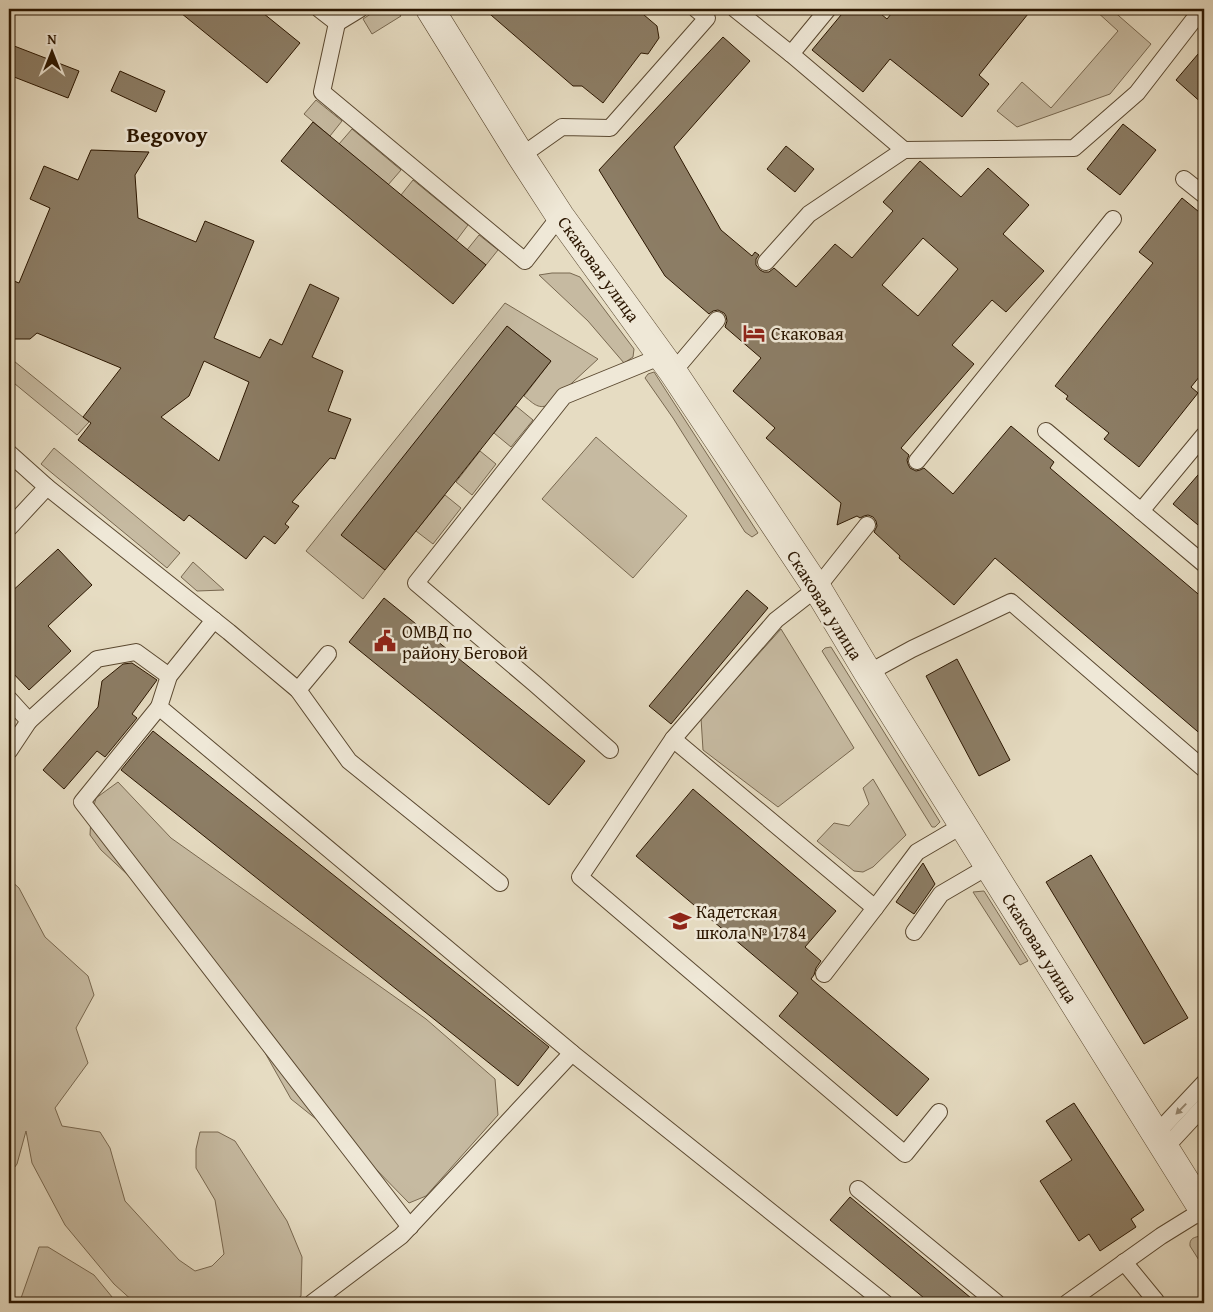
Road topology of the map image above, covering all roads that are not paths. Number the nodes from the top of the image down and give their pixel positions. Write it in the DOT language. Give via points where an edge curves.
graph roads {
  1 [pos="319,9"];
  2 [pos="360,9"];
  3 [pos="430,9"];
  4 [pos="734,9"];
  5 [pos="828,9"];
  6 [pos="1202,9"];
  7 [pos="705,12"];
  8 [pos="337,23"];
  9 [pos="791,54"];
  10 [pos="904,150"];
  11 [pos="521,156"];
  12 [pos="1184,179"];
  13 [pos="1204,195"];
  14 [pos="560,216"];
  15 [pos="1113,219"];
  16 [pos="766,262"];
  17 [pos="717,320"];
  18 [pos="668,364"];
  19 [pos="1046,431"];
  20 [pos="1204,435"];
  21 [pos="9,453"];
  22 [pos="916,461"];
  23 [pos="48,487"];
  24 [pos="1141,511"];
  25 [pos="867,525"];
  26 [pos="9,528"];
  27 [pos="1204,564"];
  28 [pos="817,588"];
  29 [pos="214,620"];
  30 [pos="328,654"];
  31 [pos="868,673"];
  32 [pos="168,676"];
  33 [pos="298,690"];
  34 [pos="9,699"];
  35 [pos="158,707"];
  36 [pos="29,721"];
  37 [pos="673,739"];
  38 [pos="610,750"];
  39 [pos="9,751"];
  40 [pos="1204,769"];
  41 [pos="962,825"];
  42 [pos="989,866"];
  43 [pos="500,883"];
  44 [pos="875,908"];
  45 [pos="914,932"];
  46 [pos="824,974"];
  47 [pos="572,1053"];
  48 [pos="1204,1083"];
  49 [pos="1204,1106"];
  50 [pos="939,1112"];
  51 [pos="1160,1141"];
  52 [pos="858,1189"];
  53 [pos="1204,1210"];
  54 [pos="410,1227"];
  55 [pos="1124,1262"];
  56 [pos="312,1303"];
  57 [pos="885,1303"];
  58 [pos="997,1303"];
  59 [pos="1068,1303"];
  60 [pos="1154,1303"];
  1 -- 8 [label="lane"];
  2 -- 8 [label="lane"];
  3 -- 11 [label="street, Скаковая улица"];
  4 -- 9 [label="lane"];
  5 -- 9 [label="lane"];
  6 -- 10 [label="lane" via="1137,93 1074,148"];
  7 -- 11 [label="lane" via="610,128 562,127"];
  8 -- 14 [label="lane" via="322,92 525,261"];
  9 -- 10 [label="lane"];
  10 -- 16 [label="lane" via="809,214"];
  11 -- 14 [label="street, Скаковая улица"];
  12 -- 13 [label="lane"];
  14 -- 18 [label="street, Скаковая улица"];
  15 -- 22 [label="lane"];
  17 -- 18 [label="lane"];
  18 -- 28 [label="street, Скаковая улица"];
  18 -- 38 [label="lane" via="564,396 416,583"];
  19 -- 24 [label="lane"];
  20 -- 24 [label="lane"];
  21 -- 23 [label="lane"];
  23 -- 26 [label="lane"];
  23 -- 29 [label="lane"];
  24 -- 27 [label="lane"];
  25 -- 28 [label="lane"];
  28 -- 31 [label="street, Скаковая улица"];
  28 -- 37 [label="lane" via="776,620"];
  29 -- 32 [label="lane"];
  29 -- 33 [label="lane"];
  30 -- 33 [label="lane"];
  31 -- 40 [label="lane" via="1011,602"];
  31 -- 41 [label="street, Скаковая улица"];
  32 -- 35 [label="lane"];
  32 -- 36 [label="lane" via="136,652 97,659"];
  33 -- 43 [label="lane" via="349,761"];
  34 -- 36 [label="lane"];
  35 -- 47 [label="lane"];
  35 -- 54 [label="lane" via="82,802"];
  36 -- 39 [label="lane"];
  37 -- 44 [label="lane"];
  37 -- 50 [label="lane" via="580,876 905,1154"];
  41 -- 42 [label="street, Скаковая улица"];
  41 -- 44 [label="lane" via="916,852"];
  42 -- 45 [label="lane" via="941,894"];
  42 -- 51 [label="street, Скаковая улица"];
  44 -- 46 [label="lane"];
  47 -- 54 [label="lane"];
  47 -- 57 [label="lane"];
  48 -- 51 [label="lane, one-way"];
  49 -- 51 [label="lane"];
  51 -- 53 [label="street, Скаковая улица"];
  52 -- 58 [label="lane"];
  53 -- 55 [label="lane"];
  54 -- 56 [label="lane"];
  55 -- 59 [label="lane"];
  55 -- 60 [label="lane" via="1156,1301"];
}
